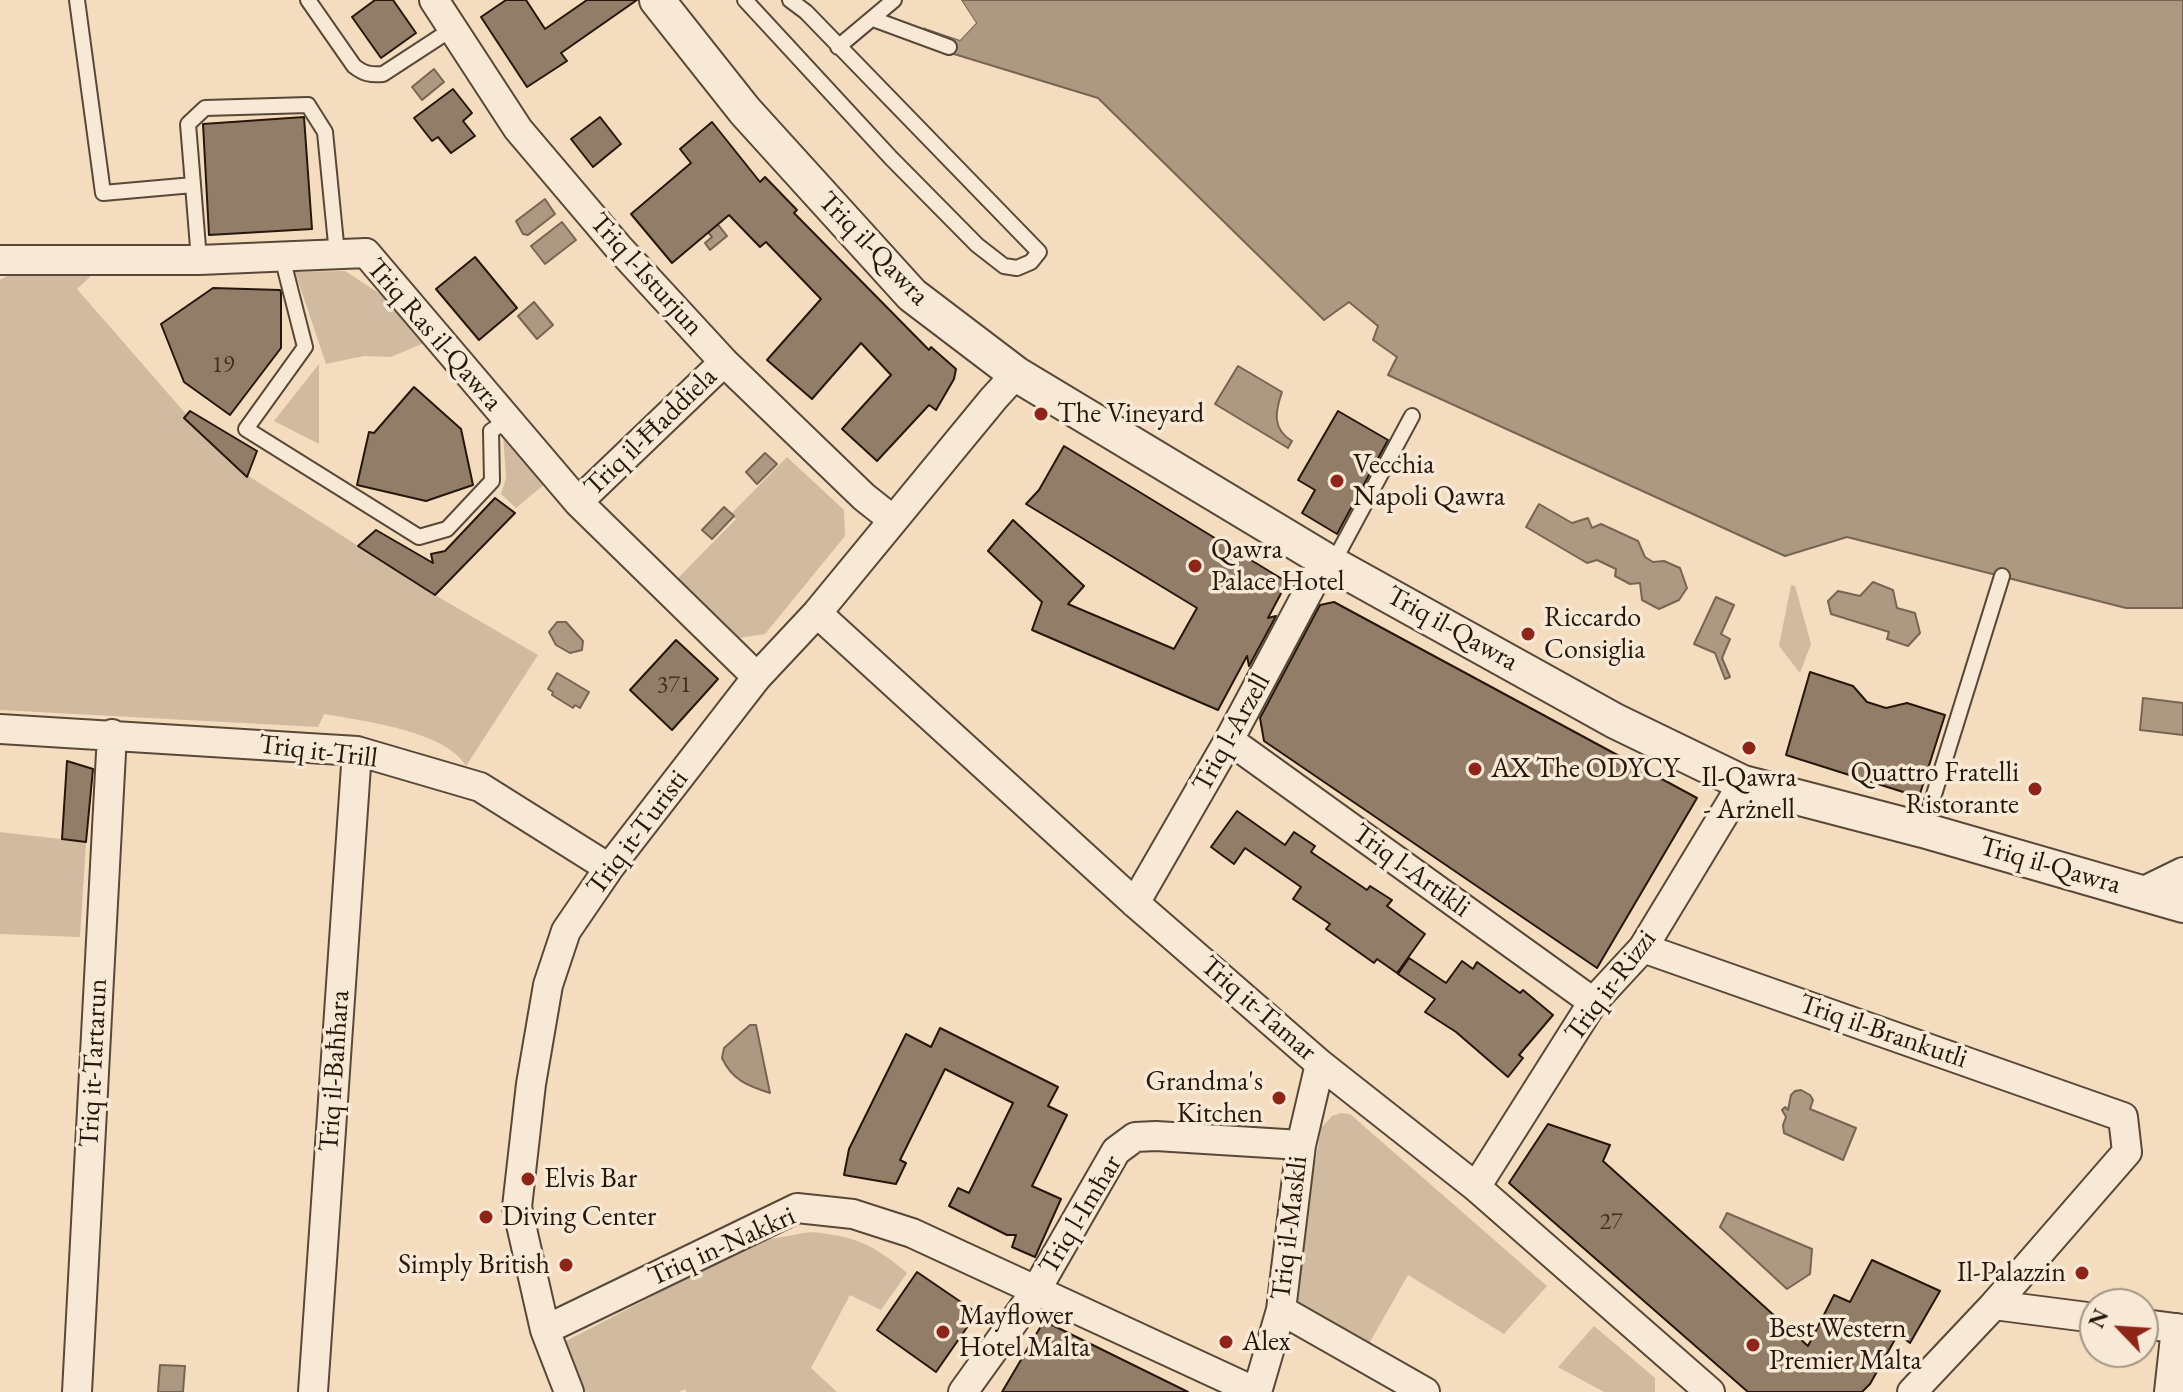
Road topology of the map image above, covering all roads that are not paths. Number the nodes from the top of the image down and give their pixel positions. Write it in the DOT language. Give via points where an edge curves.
graph roads {
  1 [pos="77,0"];
  2 [pos="308,0"];
  3 [pos="434,0"];
  4 [pos="657,0"];
  5 [pos="745,0"];
  6 [pos="790,0"];
  7 [pos="894,0"];
  8 [pos="873,19"];
  9 [pos="452,29"];
  10 [pos="838,47"];
  11 [pos="949,47"];
  12 [pos="193,185"];
  13 [pos="337,254"];
  14 [pos="282,257"];
  15 [pos="0,260"];
  16 [pos="199,260"];
  17 [pos="724,362"];
  18 [pos="1016,374"];
  19 [pos="1412,416"];
  20 [pos="508,420"];
  21 [pos="578,502"];
  22 [pos="893,520"];
  23 [pos="1329,562"];
  24 [pos="2002,576"];
  25 [pos="817,613"];
  26 [pos="757,677"];
  27 [pos="0,729"];
  28 [pos="112,734"];
  29 [pos="1229,740"];
  30 [pos="357,751"];
  31 [pos="1743,783"];
  32 [pos="1923,830"];
  33 [pos="609,868"];
  34 [pos="2183,872"];
  35 [pos="2142,892"];
  36 [pos="1135,903"];
  37 [pos="2183,905"];
  38 [pos="1643,948"];
  39 [pos="1593,1002"];
  40 [pos="1320,1064"];
  41 [pos="1301,1145"];
  42 [pos="1476,1187"];
  43 [pos="1035,1292"];
  44 [pos="1994,1305"];
  45 [pos="1281,1310"];
  46 [pos="2079,1316"];
  47 [pos="2159,1326"];
  48 [pos="2180,1328"];
  49 [pos="545,1330"];
  50 [pos="1681,1382"];
  51 [pos="77,1392"];
  52 [pos="313,1392"];
  53 [pos="569,1392"];
  54 [pos="963,1392"];
  55 [pos="1256,1392"];
  56 [pos="1425,1392"];
  57 [pos="1710,1392"];
  58 [pos="1912,1392"];
  59 [pos="2169,1392"];
  1 -- 12 [label="lane" via="103,193"];
  2 -- 9 [label="lane" via="362,73 383,74"];
  3 -- 9 [label="street, Triq l-Isturjun"];
  4 -- 18 [label="street, Triq il-Qawra" via="745,111 912,295"];
  5 -- 10 [label="lane" via="977,245 1004,266 1031,262 1039,252"];
  6 -- 10 [label="lane"];
  7 -- 8 [label="lane"];
  8 -- 10 [label="lane"];
  8 -- 11 [label="lane"];
  9 -- 17 [label="street, Triq l-Isturjun" via="518,129"];
  12 -- 13 [label="lane" via="188,124 205,108 308,105 325,132"];
  12 -- 16 [label="lane"];
  13 -- 14 [label="street, Triq Ras il-Qawra"];
  13 -- 20 [label="street, Triq Ras il-Qawra" via="366,253"];
  14 -- 16 [label="street, Triq Ras il-Qawra"];
  14 -- 20 [label="lane" via="305,347 246,429 419,537 447,529 492,481 491,431"];
  15 -- 16 [label="street, Triq Ras il-Qawra"];
  17 -- 21 [label="street, Triq il-Ħaddiela"];
  17 -- 22 [label="street, Triq l-Isturjun"];
  18 -- 22 [label="street, Triq it-Turisti"];
  18 -- 23 [label="street, Triq il-Qawra"];
  19 -- 23 [label="lane"];
  20 -- 21 [label="street, Triq Ras il-Qawra"];
  21 -- 26 [label="street, Triq Ras il-Qawra"];
  22 -- 25 [label="street, Triq it-Turisti"];
  23 -- 29 [label="street, Triq l-Arzell"];
  23 -- 31 [label="street, Triq il-Qawra" via="1615,721"];
  24 -- 32 [label="lane"];
  25 -- 26 [label="street, Triq it-Turisti"];
  25 -- 36 [label="street, Triq it-Tamar"];
  26 -- 33 [label="street, Triq it-Turisti"];
  27 -- 28 [label="street, Triq it-Trill"];
  28 -- 30 [label="street, Triq it-Trill"];
  28 -- 51 [label="street, Triq it-Tartarun"];
  29 -- 36 [label="street, Triq l-Arzell"];
  29 -- 39 [label="street, Triq l-Artikli"];
  30 -- 33 [label="street, Triq it-Trill" via="480,787"];
  30 -- 52 [label="street, Triq il-Baħħara"];
  31 -- 32 [label="street, Triq il-Qawra"];
  31 -- 38 [label="street, Triq ir-Rizzi"];
  32 -- 35 [label="street, Triq il-Qawra"];
  33 -- 49 [label="street, Triq it-Turisti" via="566,931 548,985 531,1084 517,1207"];
  34 -- 35 [label="street"];
  35 -- 37 [label="street, Triq il-Qawra"];
  36 -- 40 [label="street, Triq it-Tamar"];
  38 -- 39 [label="street, Triq ir-Rizzi"];
  38 -- 44 [label="street, Triq il-Brankutli" via="2123,1117 2127,1152"];
  39 -- 42 [label="street, Triq ir-Rizzi"];
  40 -- 41 [label="street, Triq il-Maskli"];
  40 -- 42 [label="street, Triq it-Tamar"];
  41 -- 43 [label="street, Triq l-Imħar" via="1135,1137 1116,1151"];
  41 -- 45 [label="street, Triq il-Maskli"];
  42 -- 50 [label="street, Triq it-Tamar"];
  43 -- 49 [label="street, Triq in-Nakkri" via="912,1233 853,1214 797,1208"];
  43 -- 54 [label="street, Triq l-Imħar"];
  43 -- 55 [label="street, Triq in-Nakkri"];
  44 -- 46 [label="street"];
  44 -- 58 [label="street"];
  45 -- 55 [label="street, Triq il-Maskli"];
  45 -- 56 [label="street"];
  47 -- 48 [label="street"];
  48 -- 59 [label="street"];
  49 -- 53 [label="street, Triq it-Turisti"];
  50 -- 57 [label="street, Triq it-Tamar"];
}
